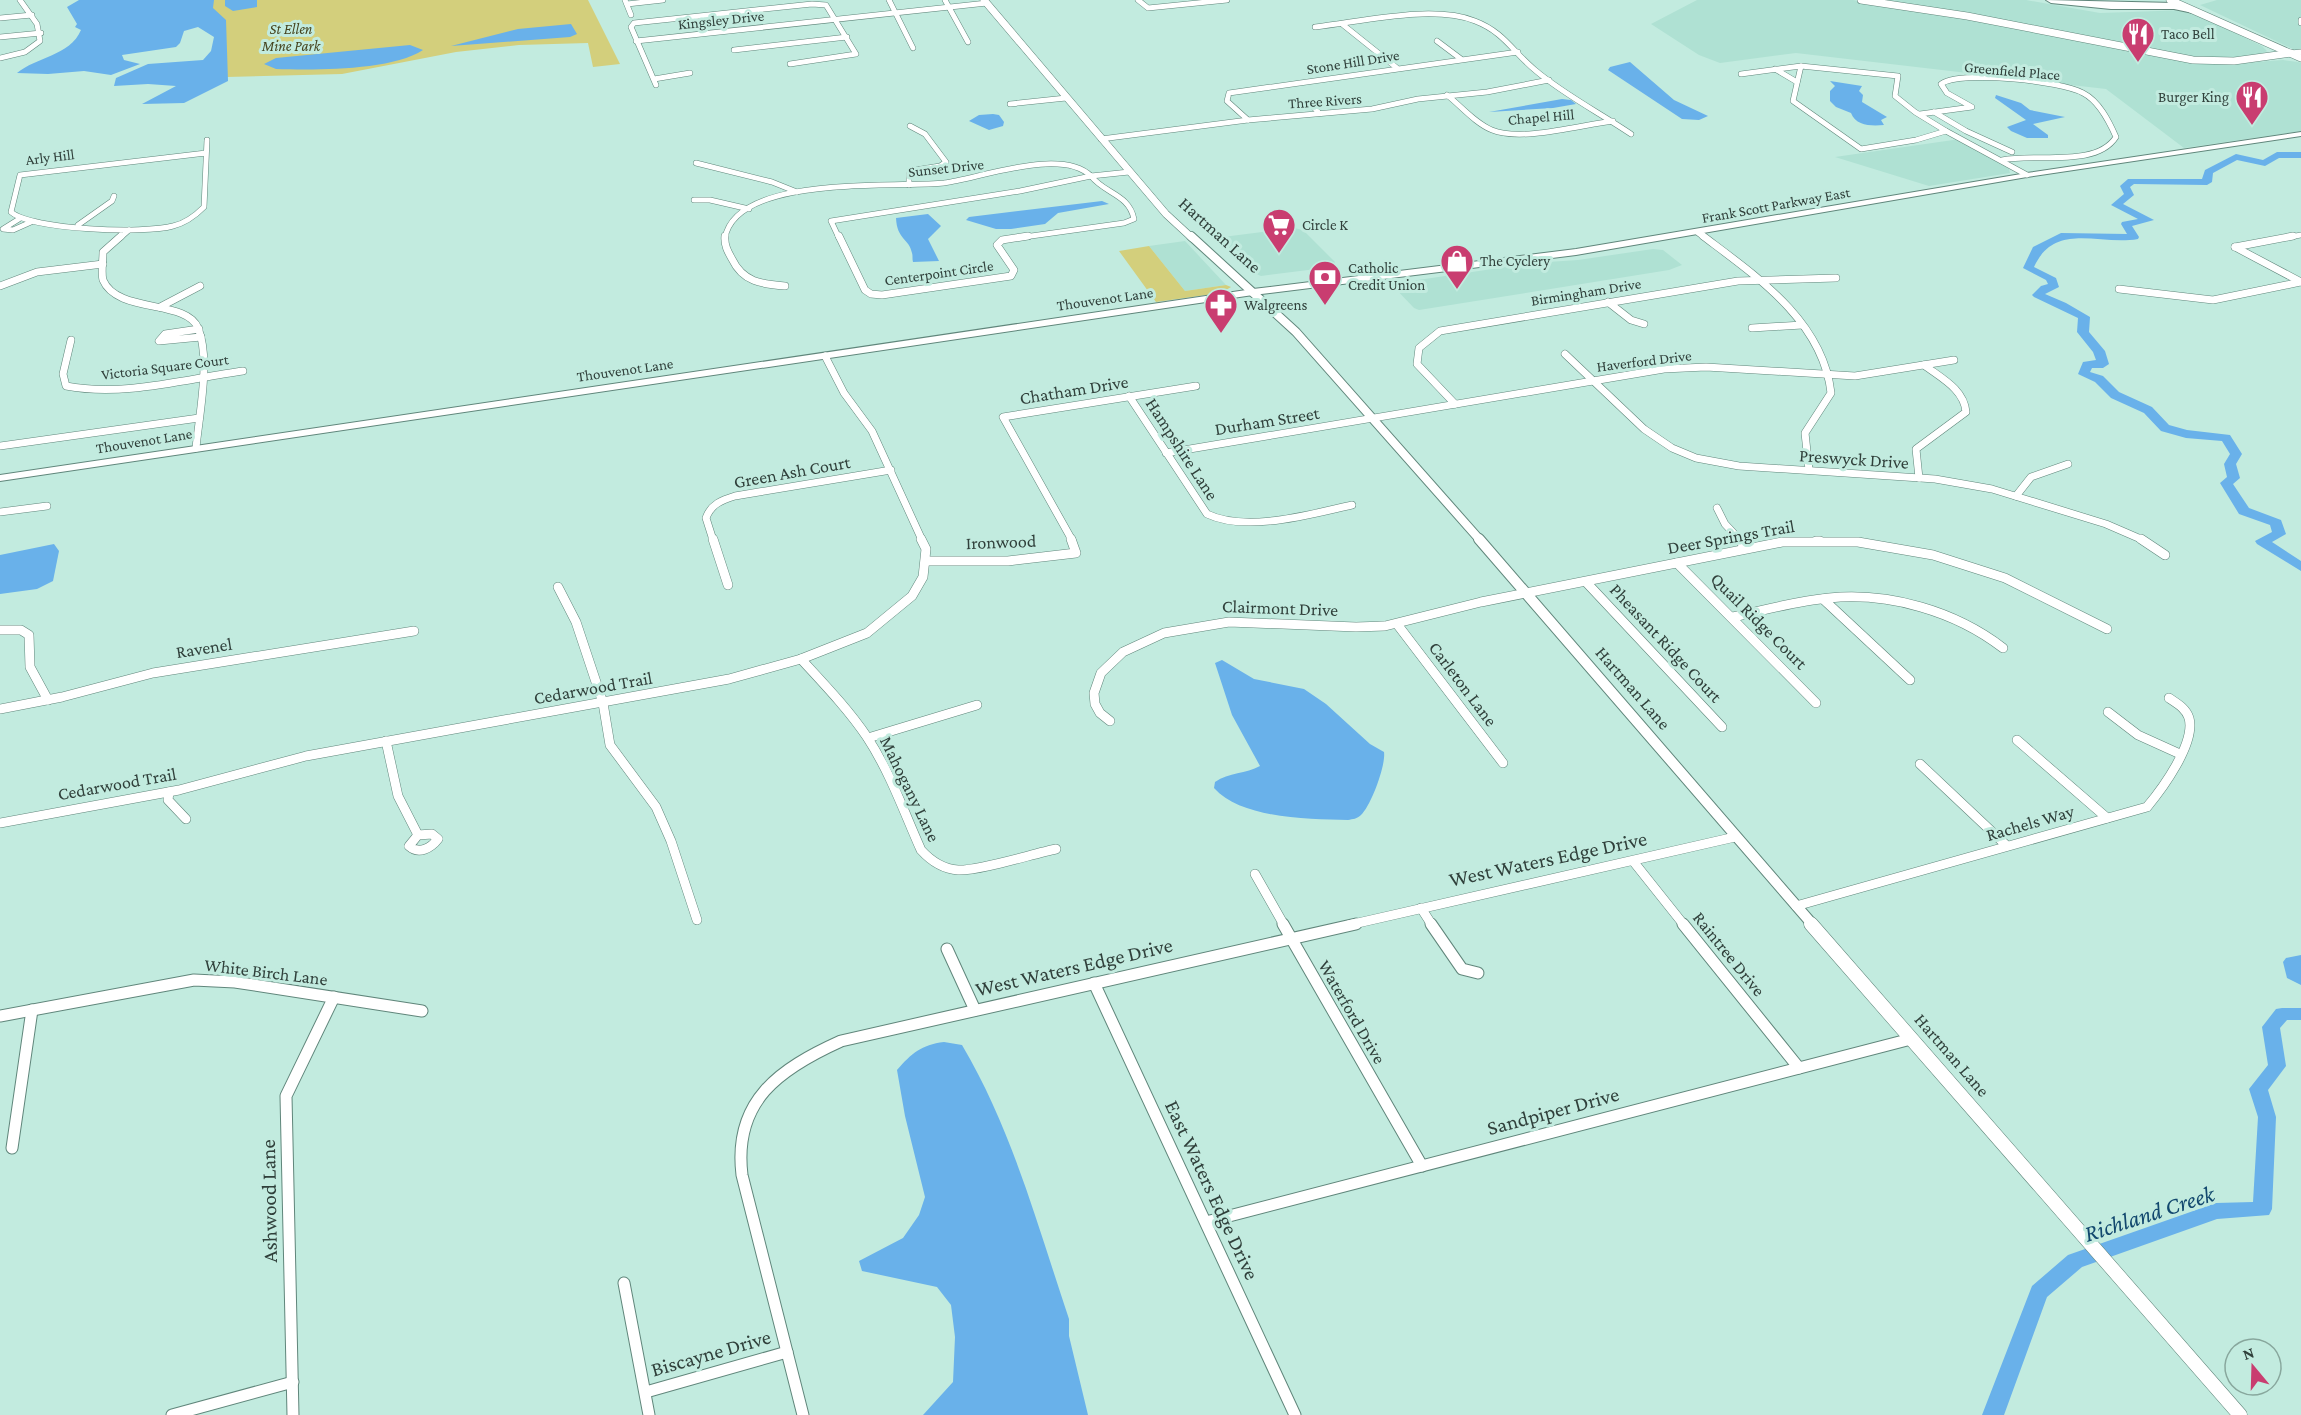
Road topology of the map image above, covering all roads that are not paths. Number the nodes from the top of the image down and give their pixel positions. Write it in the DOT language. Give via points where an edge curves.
graph roads {
  1 [pos="20,0"];
  2 [pos="663,0"];
  3 [pos="889,0"];
  4 [pos="945,0"];
  5 [pos="1138,0"];
  6 [pos="1227,0"];
  7 [pos="1861,0"];
  8 [pos="2051,0"];
  9 [pos="1203,1"];
  10 [pos="2199,1"];
  11 [pos="626,2"];
  12 [pos="985,2"];
  13 [pos="2175,2"];
  14 [pos="950,7"];
  15 [pos="2193,10"];
  16 [pos="897,13"];
  17 [pos="32,15"];
  18 [pos="631,15"];
  19 [pos="0,18"];
  20 [pos="836,20"];
  21 [pos="2225,23"];
  22 [pos="1342,24"];
  23 [pos="1315,27"];
  24 [pos="41,33"];
  25 [pos="0,37"];
  26 [pos="847,37"];
  27 [pos="2260,39"];
  28 [pos="636,41"];
  29 [pos="1437,41"];
  30 [pos="968,42"];
  31 [pos="913,48"];
  32 [pos="734,50"];
  33 [pos="2301,51"];
  34 [pos="1518,52"];
  35 [pos="2291,53"];
  36 [pos="0,58"];
  37 [pos="2259,58"];
  38 [pos="1461,59"];
  39 [pos="2301,59"];
  40 [pos="790,64"];
  41 [pos="1801,66"];
  42 [pos="1397,68"];
  43 [pos="1775,69"];
  44 [pos="690,73"];
  45 [pos="1741,74"];
  46 [pos="1549,80"];
  47 [pos="1797,82"];
  48 [pos="1447,95"];
  49 [pos="1066,98"];
  50 [pos="1309,102"];
  51 [pos="1010,104"];
  52 [pos="1934,112"];
  53 [pos="1319,113"];
  54 [pos="1920,114"];
  55 [pos="1248,120"];
  56 [pos="1613,121"];
  57 [pos="910,126"];
  58 [pos="1948,130"];
  59 [pos="1631,134"];
  60 [pos="2301,134"];
  61 [pos="1101,139"];
  62 [pos="207,140"];
  63 [pos="2012,152"];
  64 [pos="206,153"];
  65 [pos="2030,156"];
  66 [pos="1999,158"];
  67 [pos="696,162"];
  68 [pos="1129,172"];
  69 [pos="2027,175"];
  70 [pos="1094,176"];
  71 [pos="909,185"];
  72 [pos="797,192"];
  73 [pos="114,196"];
  74 [pos="694,200"];
  75 [pos="749,209"];
  76 [pos="18,219"];
  77 [pos="30,222"];
  78 [pos="78,225"];
  79 [pos="129,230"];
  80 [pos="1702,232"];
  81 [pos="2301,235"];
  82 [pos="103,264"];
  83 [pos="1836,278"];
  84 [pos="1761,279"];
  85 [pos="2301,282"];
  86 [pos="0,286"];
  87 [pos="200,286"];
  88 [pos="785,286"];
  89 [pos="2119,289"];
  90 [pos="1253,292"];
  91 [pos="1608,302"];
  92 [pos="160,308"];
  93 [pos="1644,324"];
  94 [pos="1802,325"];
  95 [pos="1752,328"];
  96 [pos="71,340"];
  97 [pos="1565,354"];
  98 [pos="825,356"];
  99 [pos="1954,360"];
  100 [pos="1924,365"];
  101 [pos="243,371"];
  102 [pos="201,375"];
  103 [pos="1829,376"];
  104 [pos="1594,380"];
  105 [pos="1196,386"];
  106 [pos="1129,396"];
  107 [pos="1455,404"];
  108 [pos="1374,417"];
  109 [pos="199,418"];
  110 [pos="0,446"];
  111 [pos="196,448"];
  112 [pos="1166,453"];
  113 [pos="2068,464"];
  114 [pos="891,470"];
  115 [pos="1809,470"];
  116 [pos="0,478"];
  117 [pos="1919,478"];
  118 [pos="2016,496"];
  119 [pos="1352,505"];
  120 [pos="47,506"];
  121 [pos="1717,508"];
  122 [pos="0,512"];
  123 [pos="1747,548"];
  124 [pos="1076,553"];
  125 [pos="2165,555"];
  126 [pos="927,561"];
  127 [pos="1677,563"];
  128 [pos="1586,582"];
  129 [pos="728,585"];
  130 [pos="558,587"];
  131 [pos="1526,594"];
  132 [pos="1822,598"];
  133 [pos="1733,617"];
  134 [pos="1397,624"];
  135 [pos="2107,629"];
  136 [pos="0,630"];
  137 [pos="414,631"];
  138 [pos="2003,648"];
  139 [pos="801,659"];
  140 [pos="1910,680"];
  141 [pos="2169,698"];
  142 [pos="48,700"];
  143 [pos="603,703"];
  144 [pos="1816,703"];
  145 [pos="978,705"];
  146 [pos="0,709"];
  147 [pos="2108,712"];
  148 [pos="1110,721"];
  149 [pos="1722,727"];
  150 [pos="868,738"];
  151 [pos="2018,740"];
  152 [pos="386,741"];
  153 [pos="2180,754"];
  154 [pos="1503,763"];
  155 [pos="1920,764"];
  156 [pos="169,792"];
  157 [pos="2107,818"];
  158 [pos="186,819"];
  159 [pos="0,823"];
  160 [pos="418,835"];
  161 [pos="1735,837"];
  162 [pos="2007,846"];
  163 [pos="1056,849"];
  164 [pos="1633,861"];
  165 [pos="1255,874"];
  166 [pos="1796,906"];
  167 [pos="1421,908"];
  168 [pos="697,920"];
  169 [pos="1290,938"];
  170 [pos="947,949"];
  171 [pos="1478,973"];
  172 [pos="1094,983"];
  173 [pos="334,998"];
  174 [pos="32,1010"];
  175 [pos="975,1010"];
  176 [pos="422,1011"];
  177 [pos="0,1016"];
  178 [pos="1911,1039"];
  179 [pos="1799,1068"];
  180 [pos="12,1148"];
  181 [pos="1422,1166"];
  182 [pos="1206,1222"];
  183 [pos="624,1283"];
  184 [pos="787,1352"];
  185 [pos="293,1382"];
  186 [pos="646,1392"];
  187 [pos="172,1415"];
  188 [pos="293,1415"];
  189 [pos="649,1415"];
  190 [pos="803,1415"];
  191 [pos="1295,1415"];
  192 [pos="2241,1415"];
  1 -- 17 [label="street"];
  2 -- 11 [label="street"];
  3 -- 16 [label="street"];
  4 -- 14 [label="street"];
  5 -- 9 [label="street" via="1148,8"];
  6 -- 9 [label="street"];
  7 -- 37 [label="street" via="1999,22 2167,56 2214,61"];
  8 -- 13 [label="highway" via="2111,6"];
  10 -- 13 [label="highway"];
  11 -- 18 [label="street"];
  12 -- 14 [label="street, Kingsley Drive"];
  12 -- 49 [label="street, Hartman Lane"];
  13 -- 15 [label="highway"];
  13 -- 15 [label="street"];
  13 -- 21 [label="street"];
  14 -- 16 [label="street, Kingsley Drive"];
  14 -- 30 [label="street"];
  15 -- 21 [label="street"];
  16 -- 20 [label="street, Kingsley Drive"];
  16 -- 31 [label="street"];
  17 -- 19 [label="street"];
  17 -- 24 [label="street"];
  20 -- 26 [label="street"];
  20 -- 28 [label="street, Kingsley Drive"];
  20 -- 28 [label="street" via="826,5 818,3 640,22 631,27"];
  21 -- 27 [label="street"];
  22 -- 23 [label="street"];
  22 -- 34 [label="street" via="1418,15 1453,16 1492,29 1512,42"];
  22 -- 42 [label="street"];
  24 -- 25 [label="street"];
  24 -- 36 [label="street" via="35,46"];
  26 -- 32 [label="street"];
  26 -- 40 [label="street" via="857,52 854,56"];
  27 -- 35 [label="street"];
  27 -- 37 [label="street" via="2272,51"];
  28 -- 44 [label="street" via="655,82"];
  29 -- 38 [label="street"];
  33 -- 35 [label="street"];
  34 -- 38 [label="street, Stone Hill Drive"];
  34 -- 46 [label="street"];
  35 -- 37 [label="street"];
  35 -- 39 [label="street"];
  37 -- 39 [label="street"];
  38 -- 42 [label="street, Stone Hill Drive"];
  41 -- 43 [label="street"];
  41 -- 47 [label="street"];
  41 -- 54 [label="street" via="1898,76 1895,98"];
  42 -- 55 [label="street, Stone Hill Drive" via="1229,93 1227,101"];
  43 -- 45 [label="street"];
  43 -- 47 [label="street"];
  46 -- 48 [label="street, Three Rivers"];
  46 -- 56 [label="street"];
  47 -- 58 [label="street" via="1793,101 1861,149"];
  48 -- 53 [label="street, Three Rivers" via="1372,110"];
  48 -- 56 [label="street, Chapel Hill" via="1490,129 1500,132"];
  49 -- 51 [label="street"];
  49 -- 61 [label="street, Hartman Lane"];
  50 -- 53 [label="street"];
  52 -- 54 [label="street, Greenfield Place"];
  52 -- 63 [label="street, Greenfield Place"];
  52 -- 65 [label="street, Greenfield Place" via="1972,107 1947,93 1941,84 1959,77 2067,88 2082,93 2096,105 2116,137 2107,149 2089,154 2063,158"];
  53 -- 55 [label="street, Three Rivers"];
  54 -- 58 [label="street"];
  55 -- 61 [label="street, Three Rivers"];
  56 -- 59 [label="street"];
  57 -- 71 [label="street" via="925,134 946,162 909,171"];
  58 -- 66 [label="street"];
  60 -- 69 [label="main road, Frank Scott Parkway East"];
  61 -- 68 [label="street, Hartman Lane"];
  62 -- 64 [label="street"];
  63 -- 65 [label="street, Greenfield Place"];
  63 -- 66 [label="street"];
  64 -- 76 [label="street, Arly Hill" via="20,175 11,212"];
  64 -- 79 [label="street" via="204,207 199,216 166,227"];
  65 -- 66 [label="street, Greenfield Place"];
  66 -- 69 [label="street"];
  67 -- 72 [label="street" via="725,172 764,178"];
  68 -- 70 [label="street, Centerpoint Circle"];
  68 -- 90 [label="street, Hartman Lane" via="1187,235"];
  69 -- 80 [label="main road, Frank Scott Parkway East"];
  70 -- 70 [label="street, Centerpoint Circle" via="906,211 831,221 863,285 872,294 1007,277 1014,270 998,245 1002,240 1134,219 1129,203 1096,183"];
  70 -- 71 [label="street, Sunset Drive" via="1083,169 1053,164"];
  71 -- 72 [label="street, Sunset Drive" via="831,186"];
  72 -- 75 [label="street, Sunset Drive"];
  73 -- 78 [label="street"];
  74 -- 75 [label="street"];
  75 -- 88 [label="street" via="727,227 724,243 735,268 741,277 756,284"];
  76 -- 77 [label="street"];
  76 -- 77 [label="street" via="3,229 13,230"];
  77 -- 78 [label="street"];
  78 -- 79 [label="street"];
  79 -- 82 [label="street" via="103,252"];
  80 -- 84 [label="street"];
  80 -- 90 [label="main road, Frank Scott Parkway East" via="1576,252"];
  81 -- 85 [label="street" via="2235,247"];
  82 -- 86 [label="street" via="34,273"];
  82 -- 92 [label="street" via="103,279 115,295"];
  83 -- 84 [label="street, Birmingham Drive"];
  84 -- 91 [label="street, Birmingham Drive"];
  84 -- 94 [label="street"];
  85 -- 89 [label="street" via="2213,300"];
  87 -- 92 [label="street"];
  90 -- 98 [label="main road, Thouvenot Lane"];
  90 -- 108 [label="street, Hartman Lane" via="1296,332"];
  91 -- 93 [label="street" via="1631,320"];
  91 -- 107 [label="street, Birmingham Drive" via="1450,328 1432,335 1417,350 1417,364"];
  92 -- 102 [label="street" via="188,317 200,333"];
  94 -- 95 [label="street"];
  94 -- 103 [label="street"];
  96 -- 102 [label="street, Victoria Square Court" via="63,374 66,386 77,389 114,390"];
  97 -- 104 [label="street, Preswyck Drive"];
  98 -- 111 [label="main road, Thouvenot Lane"];
  98 -- 114 [label="street" via="844,393 872,431"];
  99 -- 100 [label="street, Haverford Drive"];
  100 -- 103 [label="street, Haverford Drive"];
  100 -- 117 [label="street" via="1964,398 1967,405 1957,421 1916,450"];
  101 -- 102 [label="street, Victoria Square Court"];
  102 -- 109 [label="street"];
  103 -- 104 [label="street, Haverford Drive" via="1691,367"];
  103 -- 115 [label="street" via="1831,393 1803,431"];
  104 -- 107 [label="street, Haverford Drive"];
  104 -- 115 [label="street, Preswyck Drive" via="1655,437 1674,449 1720,463"];
  105 -- 106 [label="street, Chatham Drive"];
  106 -- 112 [label="street, Hampshire Lane"];
  106 -- 124 [label="street, Chatham Drive" via="1003,417"];
  107 -- 108 [label="street, Haverford Drive"];
  108 -- 112 [label="street, Durham Street"];
  108 -- 131 [label="street, Hartman Lane"];
  109 -- 110 [label="street"];
  109 -- 111 [label="street"];
  111 -- 116 [label="main road, Thouvenot Lane"];
  112 -- 119 [label="street, Hampshire Lane" via="1214,520 1237,522"];
  113 -- 118 [label="street" via="2031,476"];
  114 -- 126 [label="street" via="926,549"];
  114 -- 129 [label="street, Green Ash Court" via="735,496 715,504 706,518"];
  115 -- 117 [label="street, Preswyck Drive"];
  117 -- 118 [label="street, Preswyck Drive"];
  118 -- 125 [label="street, Preswyck Drive" via="2127,532"];
  120 -- 122 [label="street"];
  121 -- 123 [label="street" via="1725,524"];
  123 -- 127 [label="street, Deer Springs Trail"];
  123 -- 135 [label="street, Deer Springs Trail" via="1819,540 1915,550 2015,580"];
  124 -- 126 [label="street, Ironwood" via="1008,561"];
  126 -- 139 [label="street, Cedarwood Trail" via="912,596 893,614 867,633"];
  127 -- 128 [label="street, Deer Springs Trail"];
  127 -- 133 [label="street, Quail Ridge Court"];
  128 -- 131 [label="street, Deer Springs Trail"];
  128 -- 149 [label="street, Pheasant Ridge Court"];
  130 -- 143 [label="street" via="576,622"];
  131 -- 134 [label="street, Clairmont Drive"];
  131 -- 161 [label="street, Hartman Lane"];
  132 -- 133 [label="street"];
  132 -- 138 [label="street" via="1865,597 1929,610 1989,635"];
  132 -- 140 [label="street"];
  133 -- 144 [label="street, Quail Ridge Court"];
  134 -- 148 [label="street, Clairmont Drive" via="1355,627 1237,621 1204,623 1162,633 1125,650 1100,675 1093,705"];
  134 -- 154 [label="street, Carleton Lane"];
  136 -- 142 [label="street" via="28,632 30,667"];
  137 -- 142 [label="street, Ravenel" via="153,673"];
  139 -- 143 [label="street, Cedarwood Trail" via="719,681"];
  139 -- 150 [label="street, Mahogany Lane"];
  141 -- 153 [label="street, Rachels Way" via="2186,711 2190,720"];
  142 -- 146 [label="street, Ravenel"];
  143 -- 152 [label="street, Cedarwood Trail"];
  143 -- 168 [label="street" via="610,745 656,807"];
  145 -- 150 [label="street"];
  147 -- 153 [label="street" via="2138,735"];
  150 -- 163 [label="street, Mahogany Lane" via="921,850 930,861 960,870"];
  151 -- 157 [label="street"];
  152 -- 156 [label="street, Cedarwood Trail" via="306,756"];
  152 -- 160 [label="street" via="398,796"];
  153 -- 157 [label="street, Rachels Way" via="2147,807"];
  155 -- 162 [label="street"];
  156 -- 158 [label="street" via="168,800"];
  156 -- 159 [label="street, Cedarwood Trail"];
  157 -- 162 [label="street, Rachels Way"];
  161 -- 164 [label="street, West Waters Edge Drive"];
  161 -- 166 [label="street, Hartman Lane"];
  162 -- 166 [label="street, Rachels Way"];
  164 -- 167 [label="street, West Waters Edge Drive"];
  164 -- 179 [label="street, Raintree Drive"];
  165 -- 169 [label="street, Waterford Drive"];
  166 -- 178 [label="street, Hartman Lane"];
  167 -- 169 [label="street, West Waters Edge Drive"];
  167 -- 171 [label="street" via="1462,969"];
  169 -- 172 [label="street, West Waters Edge Drive"];
  169 -- 181 [label="street, Waterford Drive"];
  170 -- 175 [label="street"];
  172 -- 175 [label="street, West Waters Edge Drive"];
  172 -- 182 [label="street, East Waters Edge Drive"];
  173 -- 174 [label="street, White Birch Lane" via="235,982 194,980"];
  173 -- 176 [label="street, White Birch Lane"];
  173 -- 185 [label="street, Ashwood Lane" via="286,1096"];
  174 -- 177 [label="street, White Birch Lane"];
  174 -- 180 [label="street"];
  175 -- 184 [label="street, West Waters Edge Drive" via="842,1041 804,1057 773,1080 751,1110 740,1142 742,1175"];
  178 -- 179 [label="street, Sandpiper Drive"];
  178 -- 192 [label="street, Hartman Lane"];
  179 -- 181 [label="street, Sandpiper Drive"];
  181 -- 182 [label="street, Sandpiper Drive"];
  182 -- 191 [label="street, East Waters Edge Drive"];
  183 -- 186 [label="street"];
  184 -- 186 [label="street, Biscayne Drive"];
  184 -- 190 [label="street, West Waters Edge Drive"];
  185 -- 187 [label="street"];
  185 -- 188 [label="street, Ashwood Lane"];
  186 -- 189 [label="street"];
}
